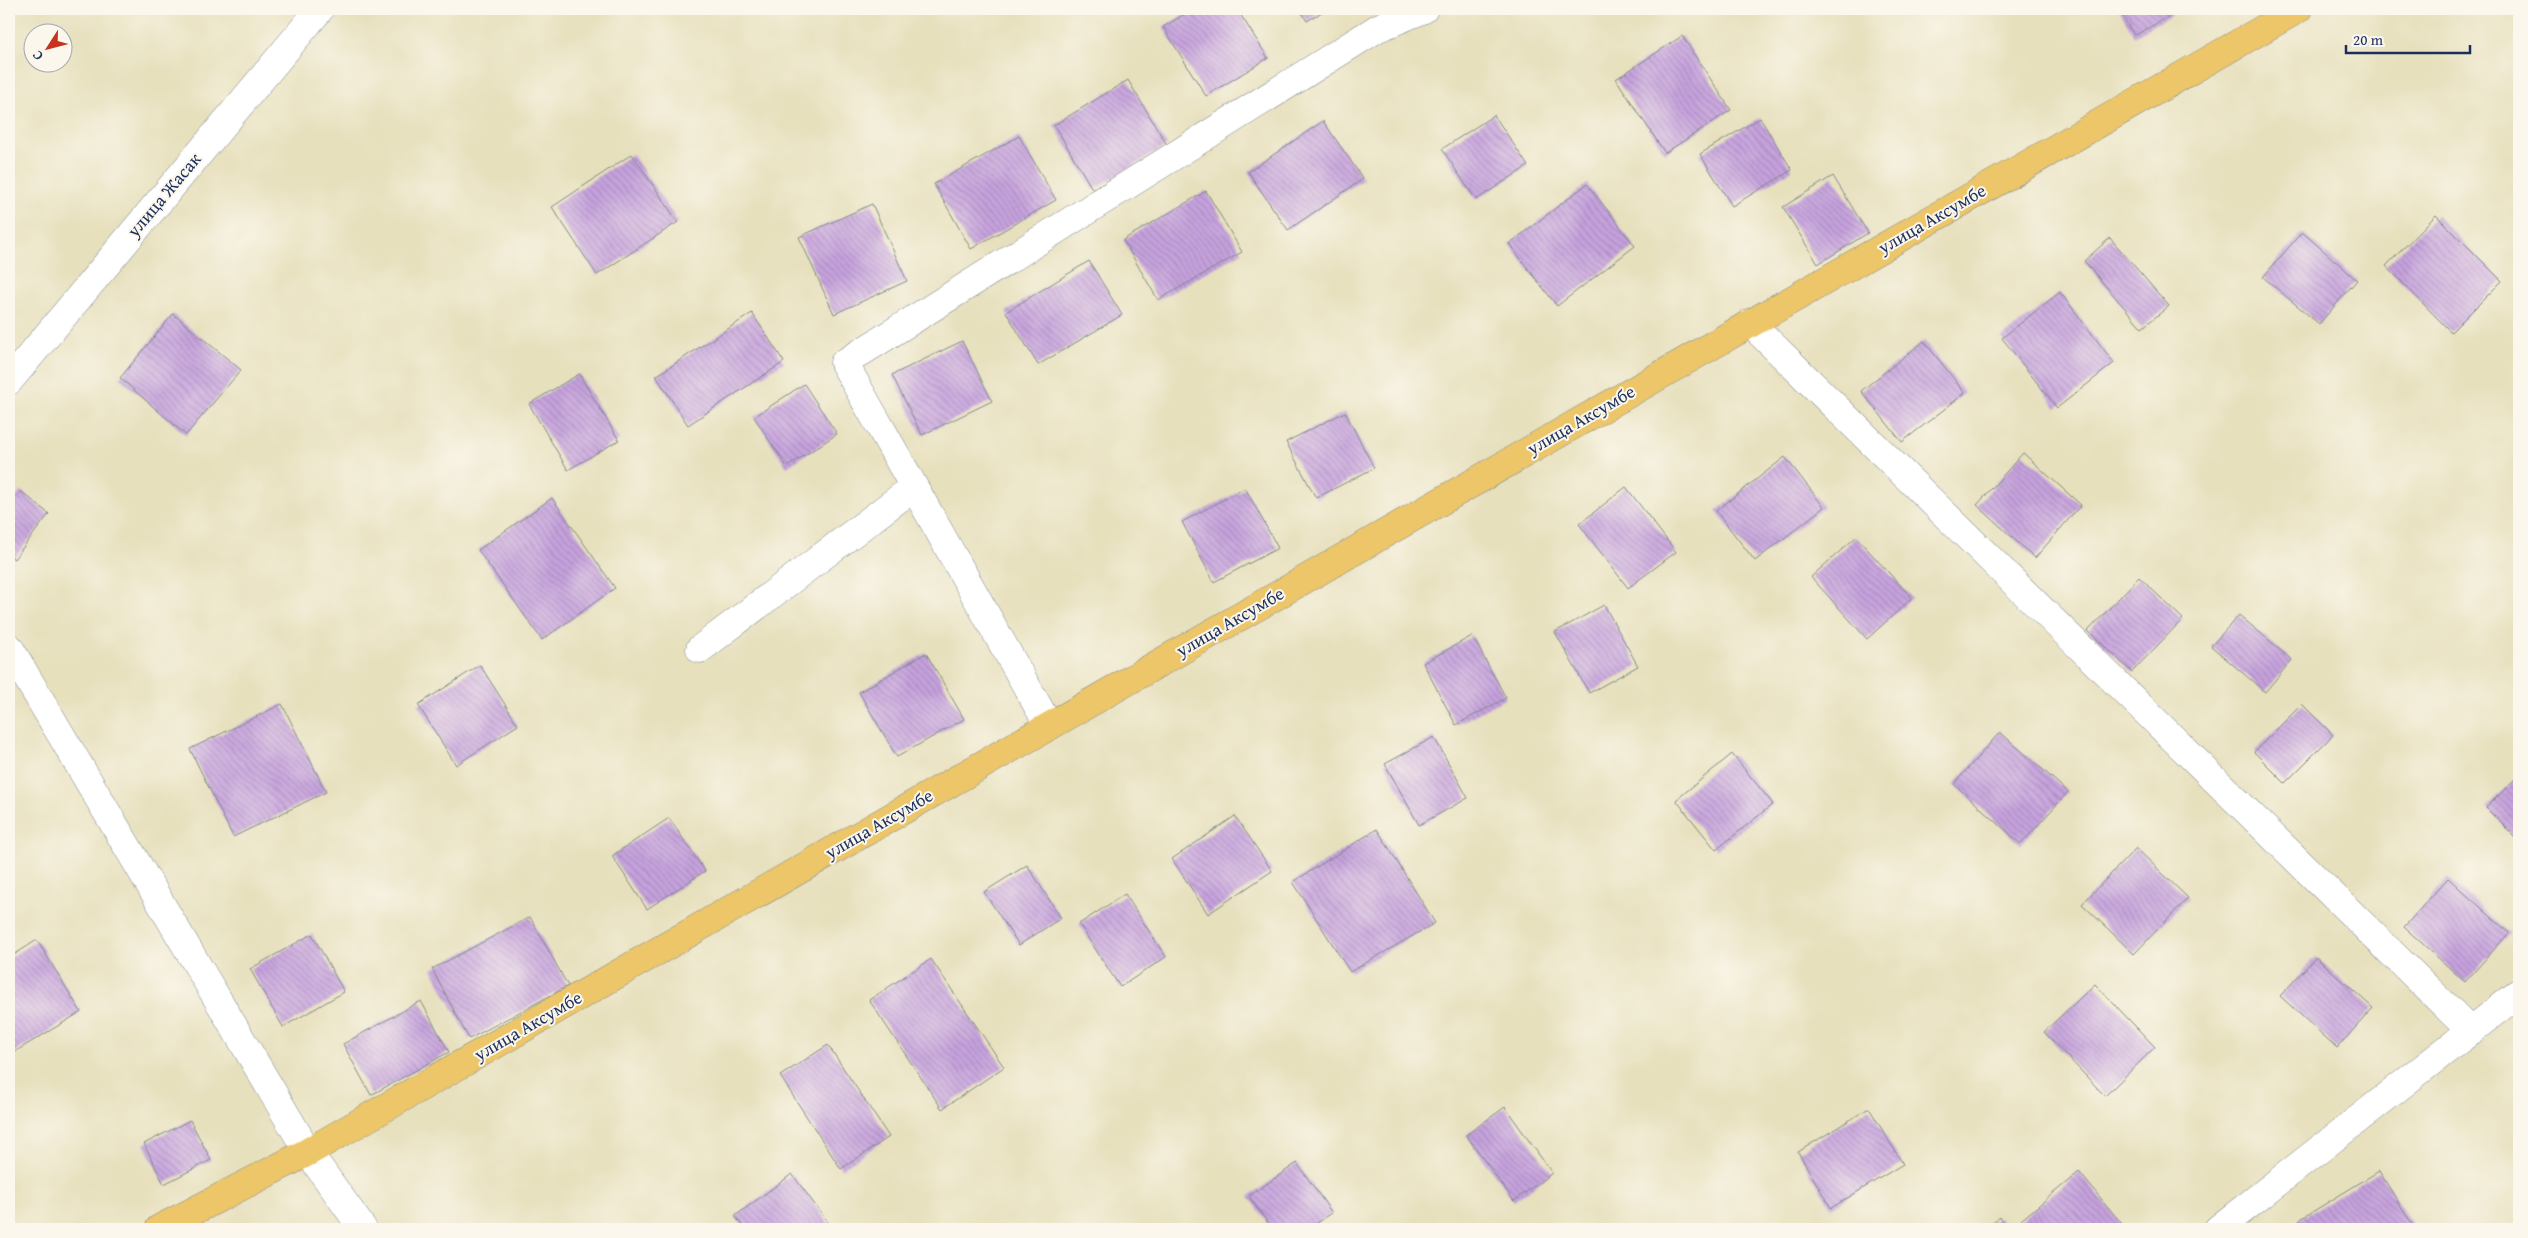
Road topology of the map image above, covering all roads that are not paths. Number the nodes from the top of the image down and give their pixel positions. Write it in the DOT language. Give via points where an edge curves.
graph roads {
  1 [pos="320,9"];
  2 [pos="1424,9"];
  3 [pos="2298,9"];
  4 [pos="1750,323"];
  5 [pos="9,380"];
  6 [pos="914,487"];
  7 [pos="9,647"];
  8 [pos="700,649"];
  9 [pos="1050,726"];
  10 [pos="2519,993"];
  11 [pos="2471,1031"];
  12 [pos="308,1152"];
  13 [pos="159,1229"];
  14 [pos="363,1229"];
  15 [pos="2218,1229"];
  1 -- 5 [label="street, улица Жасак"];
  2 -- 6 [label="street" via="1378,28 844,363"];
  3 -- 4 [label="main road, улица Аксумбе"];
  4 -- 9 [label="main road, улица Аксумбе"];
  4 -- 11 [label="street"];
  6 -- 8 [label="street"];
  6 -- 9 [label="street"];
  7 -- 12 [label="street"];
  9 -- 12 [label="main road, улица Аксумбе"];
  10 -- 11 [label="street"];
  11 -- 15 [label="street"];
  12 -- 13 [label="main road, улица Аксумбе"];
  12 -- 14 [label="street"];
}
